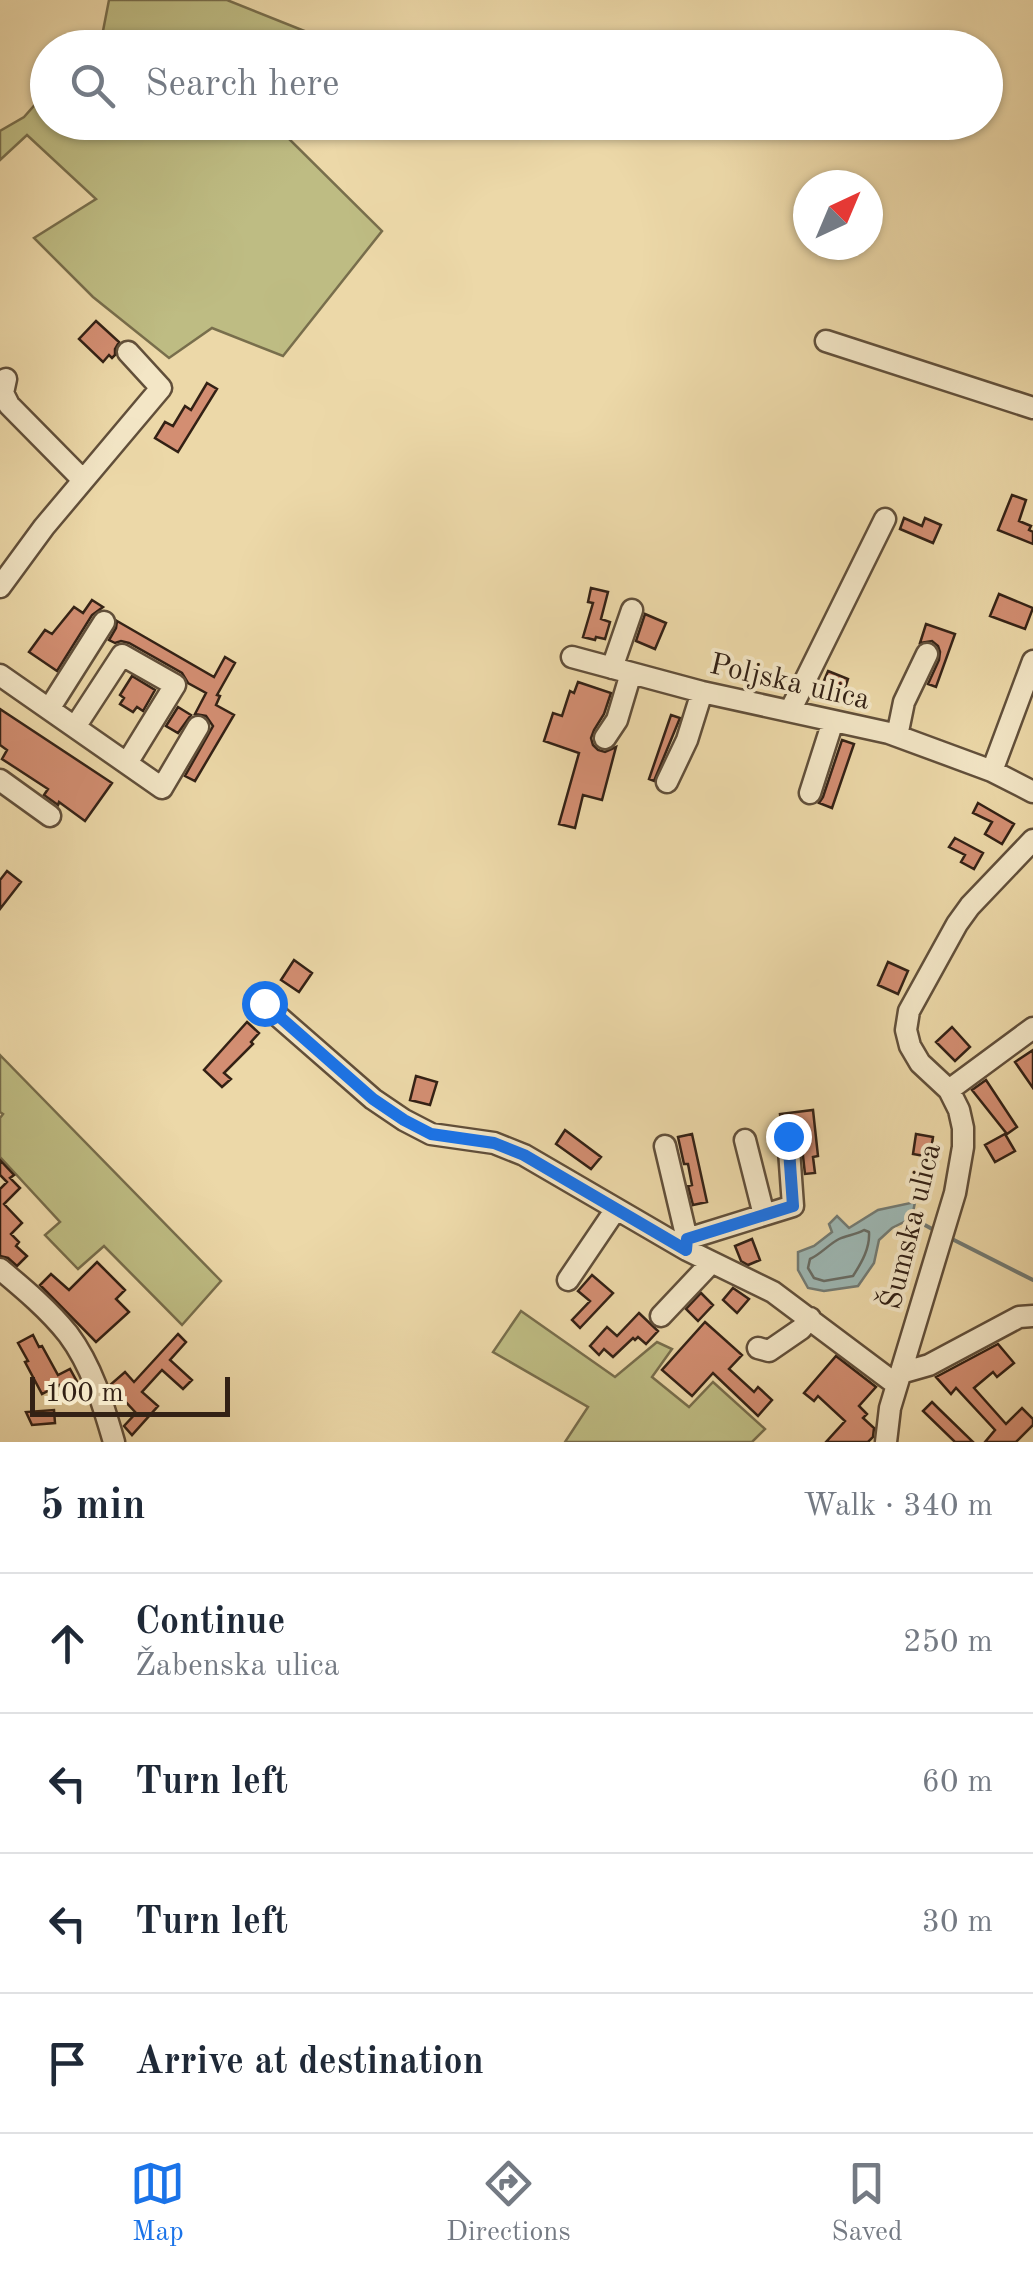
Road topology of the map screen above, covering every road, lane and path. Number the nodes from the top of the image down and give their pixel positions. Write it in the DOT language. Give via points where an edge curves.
graph roads {
  1 [pos="826,341"];
  2 [pos="128,352"];
  3 [pos="6,379"];
  4 [pos="1033,408"];
  5 [pos="82,480"];
  6 [pos="885,519"];
  7 [pos="0,587"];
  8 [pos="632,610"];
  9 [pos="104,622"];
  10 [pos="927,654"];
  11 [pos="572,657"];
  12 [pos="1033,661"];
  13 [pos="621,670"];
  14 [pos="0,675"];
  15 [pos="702,692"];
  16 [pos="48,709"];
  17 [pos="790,711"];
  18 [pos="833,721"];
  19 [pos="74,727"];
  20 [pos="198,727"];
  21 [pos="896,736"];
  22 [pos="605,738"];
  23 [pos="127,763"];
  24 [pos="992,770"];
  25 [pos="0,780"];
  26 [pos="667,782"];
  27 [pos="1033,792"];
  28 [pos="810,793"];
  29 [pos="50,816"];
  30 [pos="1030,847"];
  31 [pos="264,1003"];
  32 [pos="1033,1028"];
  33 [pos="949,1090"];
  34 [pos="788,1136"];
  35 [pos="746,1140"];
  36 [pos="665,1146"];
  37 [pos="616,1209"];
  38 [pos="764,1215"];
  39 [pos="687,1245"];
  40 [pos="711,1263"];
  41 [pos="0,1269"];
  42 [pos="568,1280"];
  43 [pos="661,1316"];
  44 [pos="1033,1316"];
  45 [pos="810,1318"];
  46 [pos="758,1348"];
  47 [pos="899,1379"];
  48 [pos="114,1442"];
  49 [pos="886,1442"];
  1 -- 4 [label="street"];
  2 -- 5 [label="street" via="161,388"];
  3 -- 5 [label="street" via="3,393 10,405"];
  5 -- 7 [label="street"];
  6 -- 17 [label="street"];
  8 -- 13 [label="street"];
  9 -- 16 [label="street"];
  10 -- 21 [label="street"];
  11 -- 13 [label="street, Poljska ulica"];
  12 -- 24 [label="street"];
  13 -- 15 [label="street, Poljska ulica"];
  13 -- 22 [label="street" via="617,720"];
  14 -- 16 [label="street"];
  15 -- 17 [label="street, Poljska ulica"];
  15 -- 26 [label="street"];
  16 -- 19 [label="street"];
  17 -- 18 [label="street, Poljska ulica"];
  18 -- 21 [label="street, Poljska ulica"];
  18 -- 28 [label="street"];
  19 -- 23 [label="street"];
  19 -- 23 [label="street" via="122,654 174,684"];
  20 -- 23 [label="street" via="162,788"];
  21 -- 24 [label="street, Poljska ulica"];
  24 -- 27 [label="street, Poljska ulica"];
  25 -- 29 [label="street"];
  30 -- 33 [label="street, Šumska ulica" via="963,915 909,1011 906,1030 914,1054"];
  31 -- 37 [label="street" via="404,1120 431,1134 494,1143 524,1155"];
  32 -- 33 [label="street"];
  33 -- 47 [label="street, Šumska ulica" via="964,1128 963,1147"];
  34 -- 38 [label="street" via="793,1206"];
  35 -- 38 [label="street"];
  36 -- 39 [label="street"];
  37 -- 39 [label="street"];
  37 -- 42 [label="street"];
  38 -- 39 [label="street"];
  39 -- 40 [label="street"];
  40 -- 43 [label="street"];
  40 -- 45 [label="street" via="774,1292"];
  41 -- 48 [label="street" via="67,1333 100,1394"];
  44 -- 47 [label="street"];
  45 -- 46 [label="street" via="769,1352"];
  45 -- 47 [label="street"];
  47 -- 49 [label="street, Šumska ulica"];
}
